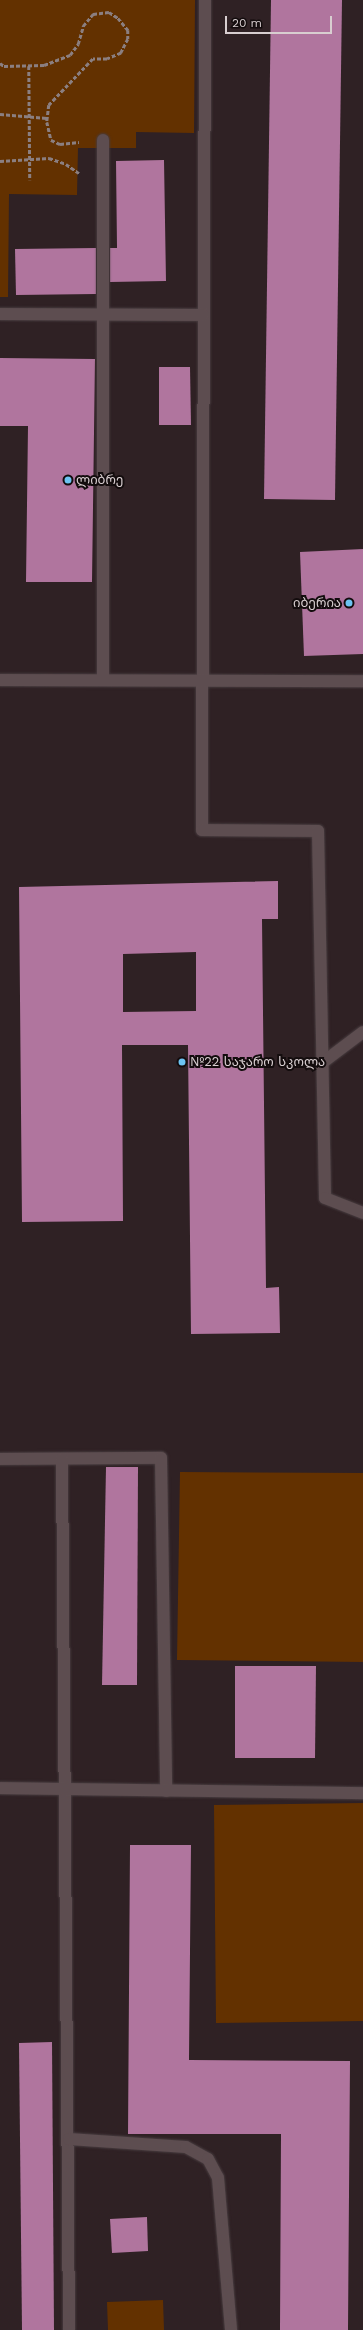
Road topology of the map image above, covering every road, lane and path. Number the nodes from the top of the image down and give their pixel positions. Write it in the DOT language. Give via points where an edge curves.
graph roads {
  1 [pos="205,0"];
  2 [pos="0,63"];
  3 [pos="29,66"];
  4 [pos="0,114"];
  5 [pos="29,116"];
  6 [pos="48,118"];
  7 [pos="104,140"];
  8 [pos="29,160"];
  9 [pos="0,161"];
  10 [pos="104,177"];
  11 [pos="30,180"];
  12 [pos="0,314"];
  13 [pos="103,314"];
  14 [pos="203,315"];
  15 [pos="0,680"];
  16 [pos="103,680"];
  17 [pos="201,680"];
  18 [pos="363,681"];
  19 [pos="363,1032"];
  20 [pos="322,1063"];
  21 [pos="363,1214"];
  22 [pos="0,1459"];
  23 [pos="62,1459"];
  24 [pos="0,1788"];
  25 [pos="66,1790"];
  26 [pos="166,1792"];
  27 [pos="363,1793"];
  28 [pos="69,2139"];
  29 [pos="69,2330"];
  30 [pos="231,2330"];
  1 -- 14 [label="street"];
  2 -- 3 [label="path" via="4,66"];
  3 -- 5 [label="path"];
  3 -- 6 [label="path" via="44,65 70,55 78,44 83,26 93,14 109,12 128,30 128,39 121,53 107,59 93,58 49,104"];
  4 -- 5 [label="path"];
  5 -- 6 [label="path"];
  5 -- 8 [label="path"];
  6 -- 7 [label="path" via="51,140 60,144"];
  7 -- 10 [label="street"];
  8 -- 9 [label="path"];
  8 -- 10 [label="path" via="49,158 66,164 75,173"];
  8 -- 11 [label="path"];
  10 -- 13 [label="street"];
  12 -- 13 [label="street"];
  13 -- 14 [label="street"];
  13 -- 16 [label="street"];
  14 -- 17 [label="street"];
  15 -- 16 [label="street"];
  16 -- 17 [label="street"];
  17 -- 18 [label="street"];
  17 -- 20 [label="street" via="202,830 318,831"];
  19 -- 20 [label="street"];
  20 -- 21 [label="street" via="325,1198"];
  22 -- 23 [label="street"];
  23 -- 25 [label="street"];
  23 -- 26 [label="street" via="161,1458"];
  24 -- 25 [label="street"];
  25 -- 26 [label="street"];
  25 -- 28 [label="street"];
  26 -- 27 [label="street"];
  28 -- 29 [label="street"];
  28 -- 30 [label="street" via="186,2147 208,2159 218,2178"];
}
